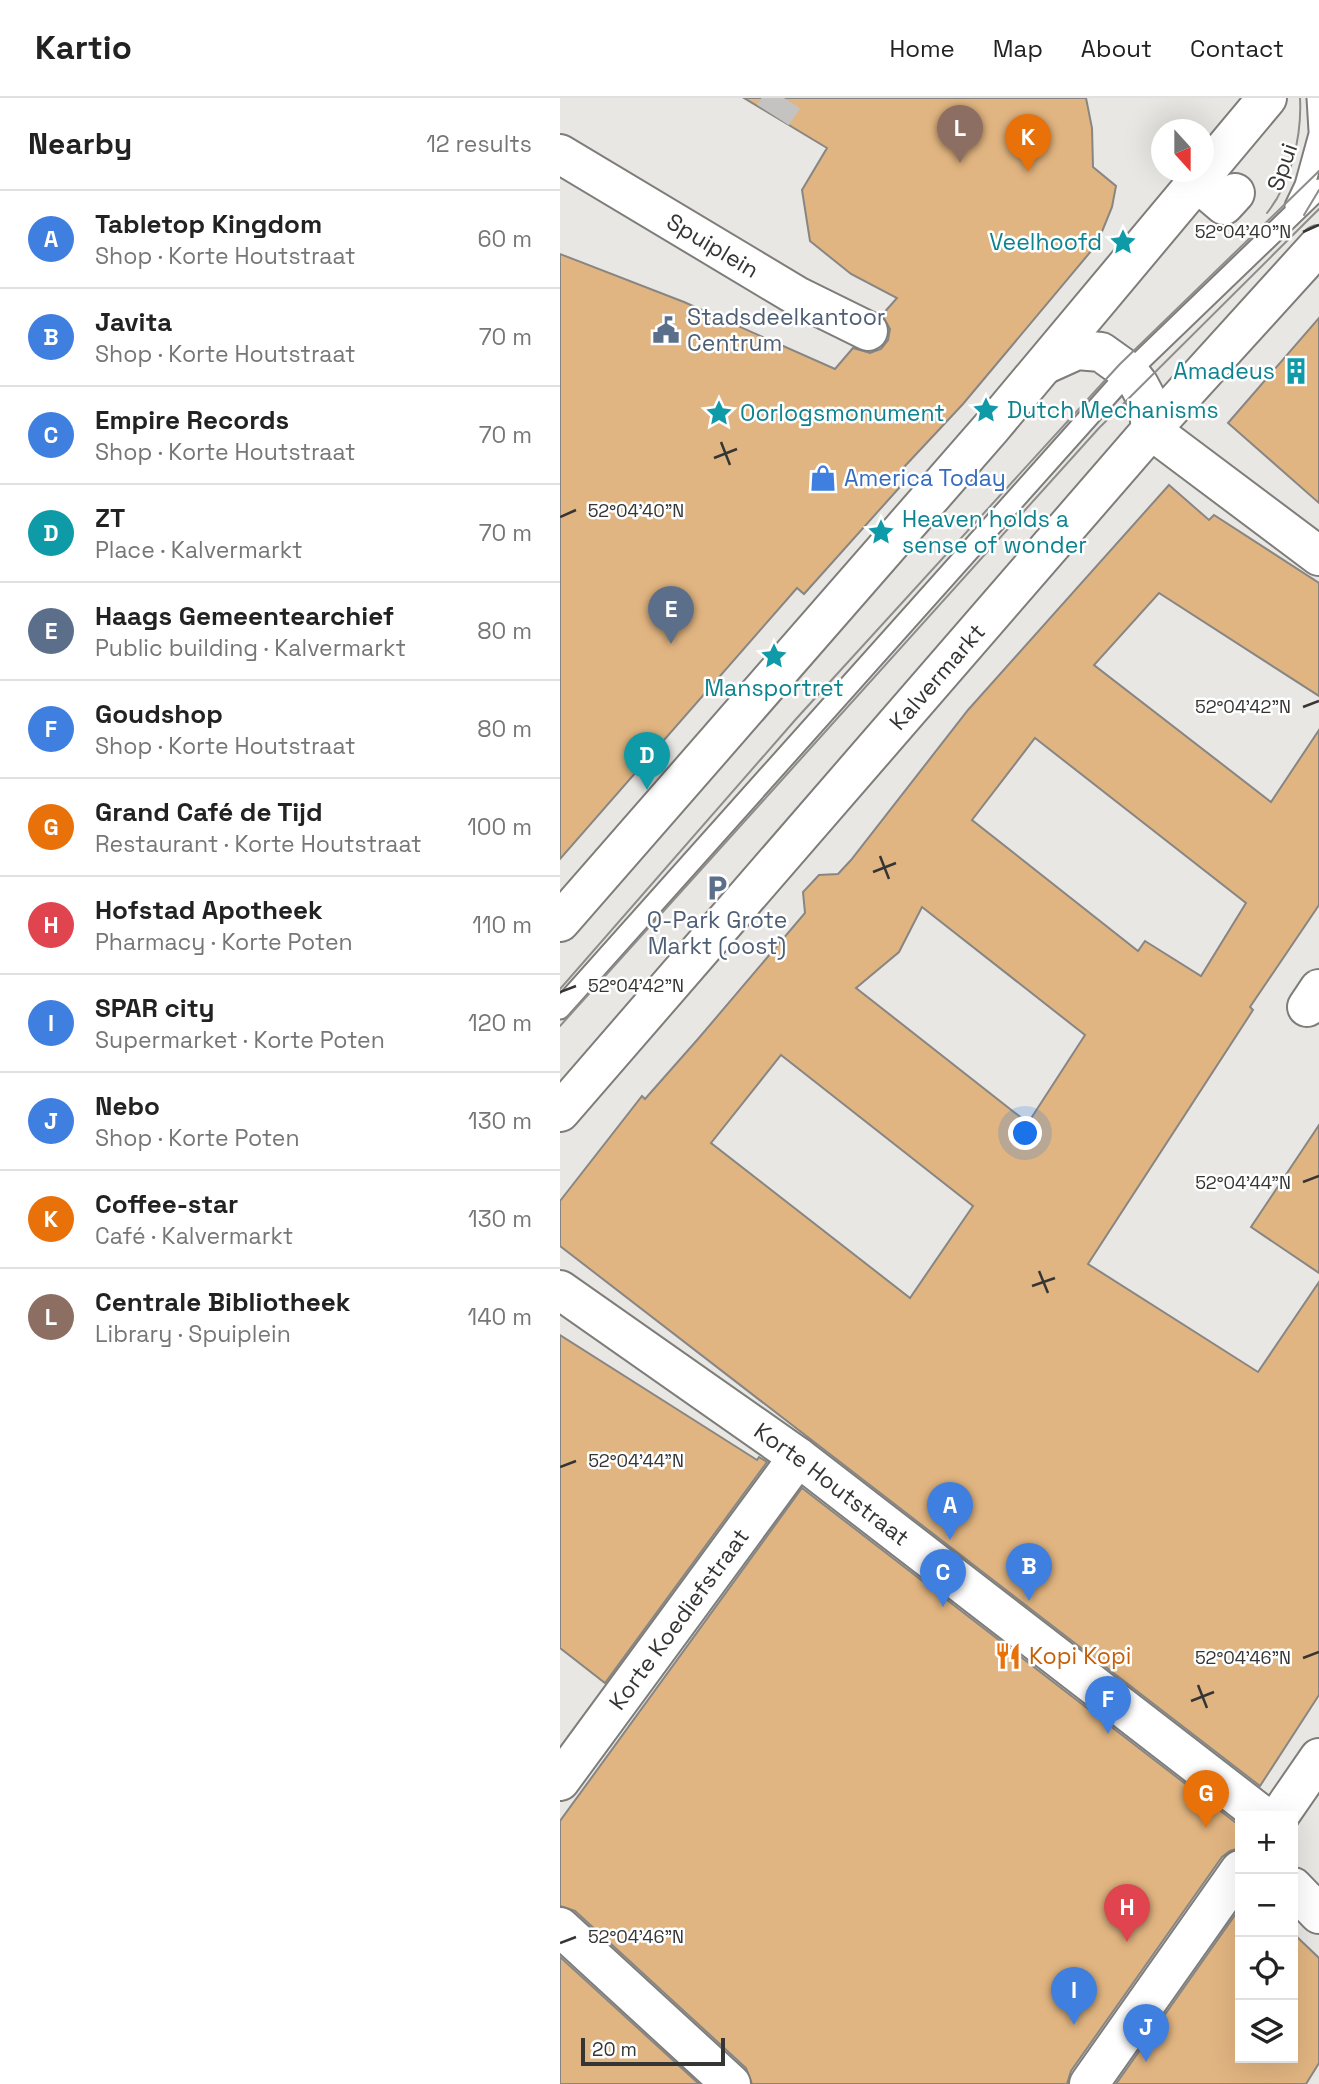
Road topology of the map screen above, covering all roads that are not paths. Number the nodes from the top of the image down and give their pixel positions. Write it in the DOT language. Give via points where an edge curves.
graph roads {
  1 [pos="1267,98"];
  2 [pos="1317,98"];
  3 [pos="1319,132"];
  4 [pos="560,154"];
  5 [pos="1214,162"];
  6 [pos="1197,182"];
  7 [pos="1319,189"];
  8 [pos="1234,193"];
  9 [pos="1290,216"];
  10 [pos="1319,245"];
  11 [pos="868,331"];
  12 [pos="1046,364"];
  13 [pos="1129,372"];
  14 [pos="1151,430"];
  15 [pos="1319,556"];
  16 [pos="560,922"];
  17 [pos="560,1009"];
  18 [pos="560,1112"];
  19 [pos="560,1290"];
  20 [pos="798,1457"];
  21 [pos="1319,1758"];
  22 [pos="560,1781"];
  23 [pos="1257,1811"];
  24 [pos="1282,1811"];
  25 [pos="1237,1874"];
  26 [pos="1298,1892"];
  27 [pos="1319,1914"];
  28 [pos="560,1927"];
  29 [pos="731,2084"];
  30 [pos="1088,2084"];
  1 -- 5 [label="street"];
  2 -- 3 [label="lane, Spui"];
  3 -- 9 [label="lane, Spui" via="1305,185"];
  4 -- 11 [label="street, Spuiplein" via="797,296"];
  6 -- 8 [label="street" via="1224,205"];
  6 -- 12 [label="street"];
  7 -- 9 [label="lane"];
  9 -- 13 [label="lane"];
  10 -- 14 [label="street, Kalvermarkt"];
  12 -- 13 [label="street" via="1077,350 1101,352"];
  12 -- 16 [label="street"];
  13 -- 14 [label="street" via="1148,402"];
  13 -- 17 [label="lane"];
  14 -- 15 [label="street"];
  14 -- 18 [label="street, Kalvermarkt"];
  19 -- 20 [label="street, Korte Houtstraat"];
  20 -- 22 [label="street, Korte Koediefstraat"];
  20 -- 23 [label="street, Korte Houtstraat"];
  21 -- 24 [label="street"];
  25 -- 30 [label="street"];
  26 -- 27 [label="street"];
  28 -- 29 [label="street"];
}
